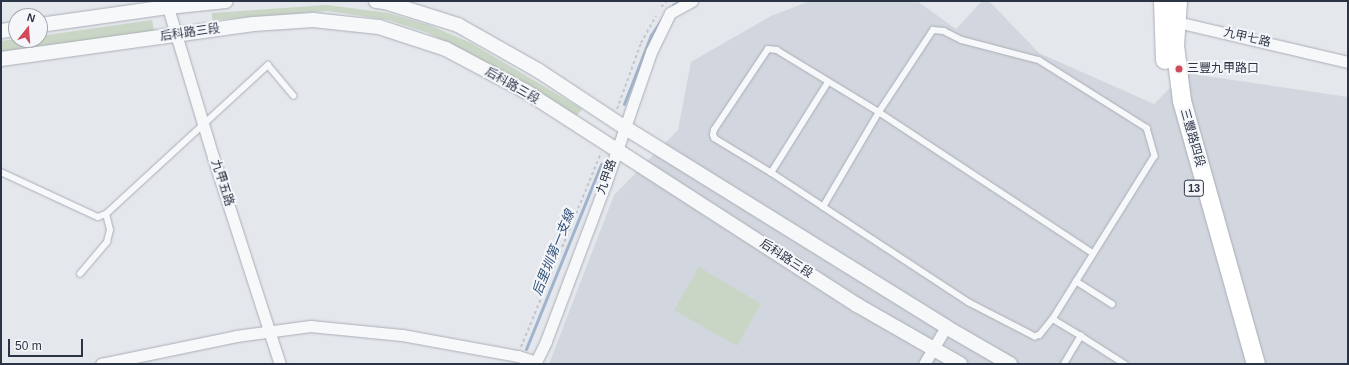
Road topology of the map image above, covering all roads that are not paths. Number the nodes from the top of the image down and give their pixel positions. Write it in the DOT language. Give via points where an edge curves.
graph roads {
  1 [pos="226,1"];
  2 [pos="376,1"];
  3 [pos="692,1"];
  4 [pos="1164,3"];
  5 [pos="167,4"];
  6 [pos="1177,22"];
  7 [pos="48,24"];
  8 [pos="175,35"];
  9 [pos="1,59"];
  10 [pos="1348,62"];
  11 [pos="828,82"];
  12 [pos="294,96"];
  13 [pos="879,112"];
  14 [pos="618,123"];
  15 [pos="204,125"];
  16 [pos="610,147"];
  17 [pos="1,172"];
  18 [pos="771,173"];
  19 [pos="823,208"];
  20 [pos="106,214"];
  21 [pos="1093,253"];
  22 [pos="80,274"];
  23 [pos="1076,281"];
  24 [pos="1112,304"];
  25 [pos="1053,319"];
  26 [pos="946,327"];
  27 [pos="271,332"];
  28 [pos="1081,336"];
  29 [pos="932,350"];
  30 [pos="536,363"];
  31 [pos="102,364"];
  32 [pos="280,364"];
  33 [pos="924,364"];
  34 [pos="960,364"];
  35 [pos="1010,364"];
  36 [pos="1064,364"];
  37 [pos="1125,364"];
  38 [pos="1243,364"];
  39 [pos="1256,364"];
  1 -- 5 [label="street"];
  2 -- 14 [label="street" via="458,25 539,71"];
  3 -- 14 [label="street, 九甲路" via="670,13"];
  4 -- 6 [label="main road, 三豐路四段 / 13"];
  4 -- 38 [label="main road, 三豐路四段 / 13" via="1164,50 1170,105"];
  5 -- 7 [label="street"];
  5 -- 8 [label="street, 九甲五路"];
  6 -- 10 [label="street, 九甲七路"];
  6 -- 39 [label="main road, 三豐路四段 / 13" via="1175,46 1182,101"];
  8 -- 9 [label="street, 后科路三段"];
  8 -- 15 [label="street, 九甲五路"];
  8 -- 16 [label="street, 后科路三段" via="254,24 313,20 379,27 446,49 525,91"];
  11 -- 13 [label="lane"];
  11 -- 18 [label="lane"];
  11 -- 18 [label="lane" via="777,50 768,49 714,130 715,139"];
  12 -- 15 [label="lane" via="268,65"];
  13 -- 19 [label="lane"];
  13 -- 21 [label="lane"];
  13 -- 21 [label="lane" via="933,30 944,31 962,40 1039,60 1147,128 1155,156"];
  14 -- 16 [label="street, 九甲路"];
  14 -- 26 [label="street"];
  15 -- 20 [label="lane"];
  15 -- 27 [label="street, 九甲五路"];
  16 -- 29 [label="street, 后科路三段"];
  16 -- 30 [label="street, 九甲路" via="605,185"];
  17 -- 20 [label="lane" via="98,217"];
  18 -- 19 [label="lane"];
  19 -- 25 [label="lane" via="969,303 1035,337 1040,335"];
  20 -- 22 [label="lane" via="110,230 107,242"];
  21 -- 23 [label="lane"];
  23 -- 24 [label="lane"];
  23 -- 25 [label="lane"];
  25 -- 28 [label="lane"];
  26 -- 29 [label="street"];
  26 -- 35 [label="street"];
  27 -- 30 [label="street" via="310,326 402,335 518,356"];
  27 -- 31 [label="street" via="236,336"];
  27 -- 32 [label="street, 九甲五路"];
  28 -- 36 [label="lane"];
  28 -- 37 [label="lane"];
  29 -- 33 [label="street"];
  29 -- 34 [label="street, 后科路三段"];
}
